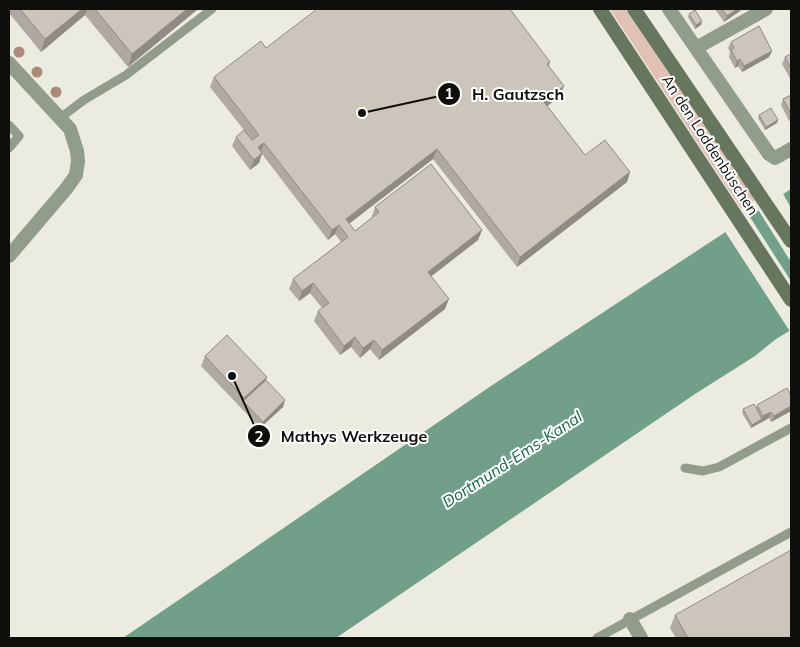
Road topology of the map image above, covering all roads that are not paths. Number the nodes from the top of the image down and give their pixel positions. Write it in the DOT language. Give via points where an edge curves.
graph roads {
  1 [pos="212,9"];
  2 [pos="600,9"];
  3 [pos="634,9"];
  4 [pos="669,9"];
  5 [pos="766,9"];
  6 [pos="696,48"];
  7 [pos="9,63"];
  8 [pos="60,118"];
  9 [pos="9,125"];
  10 [pos="9,148"];
  11 [pos="791,149"];
  12 [pos="791,242"];
  13 [pos="9,256"];
  14 [pos="791,300"];
  15 [pos="791,428"];
  16 [pos="685,468"];
  17 [pos="791,532"];
  18 [pos="630,620"];
  19 [pos="596,638"];
  20 [pos="641,638"];
  1 -- 8 [label="lane" via="126,75"];
  2 -- 14 [label="main road, An den Loddenbüschen"];
  3 -- 12 [label="main road, An den Loddenbüschen"];
  4 -- 6 [label="street"];
  5 -- 6 [label="street"];
  6 -- 11 [label="street" via="771,157 778,157"];
  7 -- 8 [label="street"];
  8 -- 13 [label="street" via="70,129 75,142 76,176"];
  9 -- 10 [label="lane" via="19,136"];
  15 -- 16 [label="lane" via="719,467 702,471"];
  17 -- 18 [label="lane"];
  18 -- 19 [label="lane"];
  18 -- 20 [label="street"];
}
